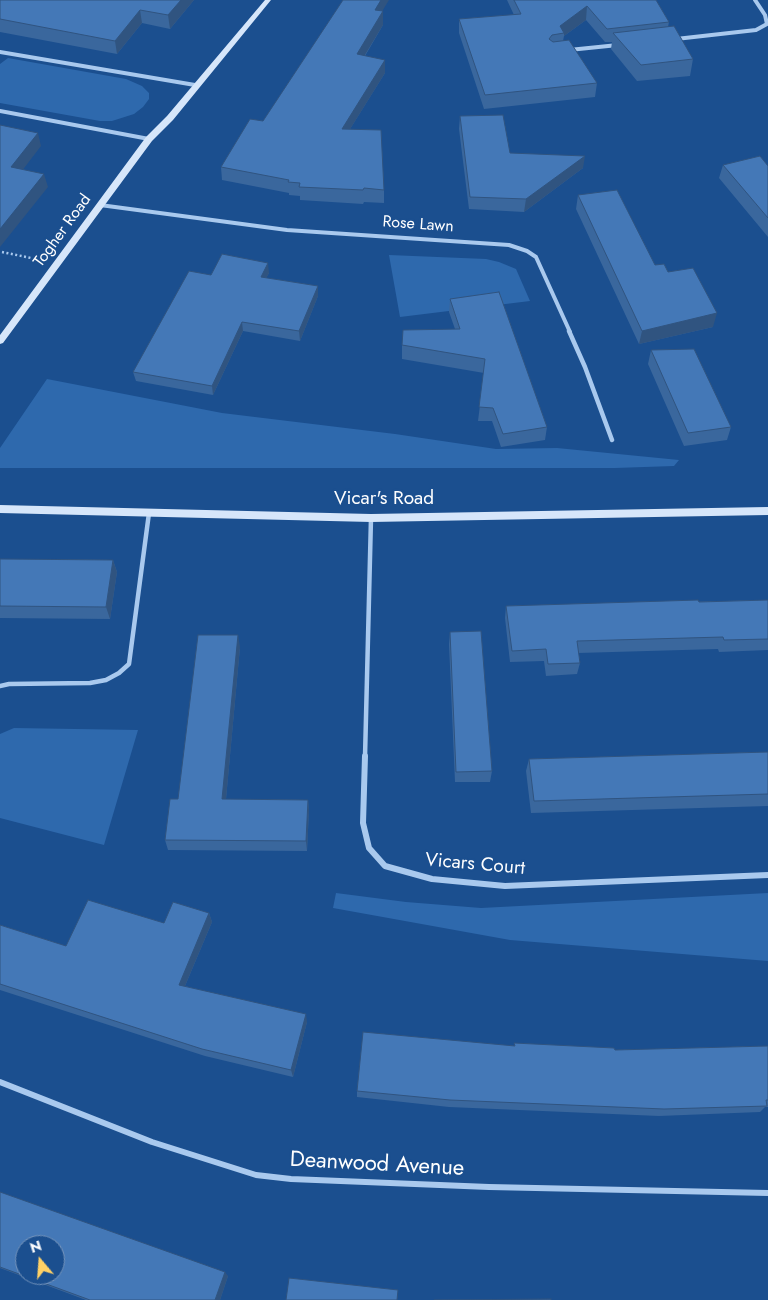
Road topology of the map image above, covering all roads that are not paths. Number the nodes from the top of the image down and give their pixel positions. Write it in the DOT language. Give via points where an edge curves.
graph roads {
  1 [pos="268,0"];
  2 [pos="755,0"];
  3 [pos="667,40"];
  4 [pos="628,44"];
  5 [pos="561,51"];
  6 [pos="0,52"];
  7 [pos="195,85"];
  8 [pos="0,111"];
  9 [pos="149,139"];
  10 [pos="99,205"];
  11 [pos="0,341"];
  12 [pos="612,440"];
  13 [pos="0,509"];
  14 [pos="768,511"];
  15 [pos="149,513"];
  16 [pos="371,518"];
  17 [pos="0,686"];
  18 [pos="768,875"];
  19 [pos="0,1082"];
  20 [pos="768,1193"];
  1 -- 7 [label="street, Togher Road"];
  2 -- 3 [label="street" via="766,15 767,24 756,30"];
  4 -- 5 [label="street"];
  6 -- 7 [label="street"];
  7 -- 9 [label="street, Togher Road"];
  8 -- 9 [label="street"];
  9 -- 10 [label="street, Togher Road"];
  10 -- 11 [label="street, Togher Road"];
  10 -- 12 [label="street, Rose Lawn" via="287,230 509,245 527,251 541,266 588,373"];
  13 -- 15 [label="street, Vicar's Road"];
  14 -- 16 [label="street, Vicar's Road"];
  15 -- 16 [label="street, Vicar's Road"];
  15 -- 17 [label="street" via="128,664 106,680 90,683"];
  16 -- 18 [label="street, Vicars Court" via="363,823 369,848 385,866 432,879 505,886"];
  19 -- 20 [label="street, Deanwood Avenue" via="152,1142 256,1175 489,1187"];
}
